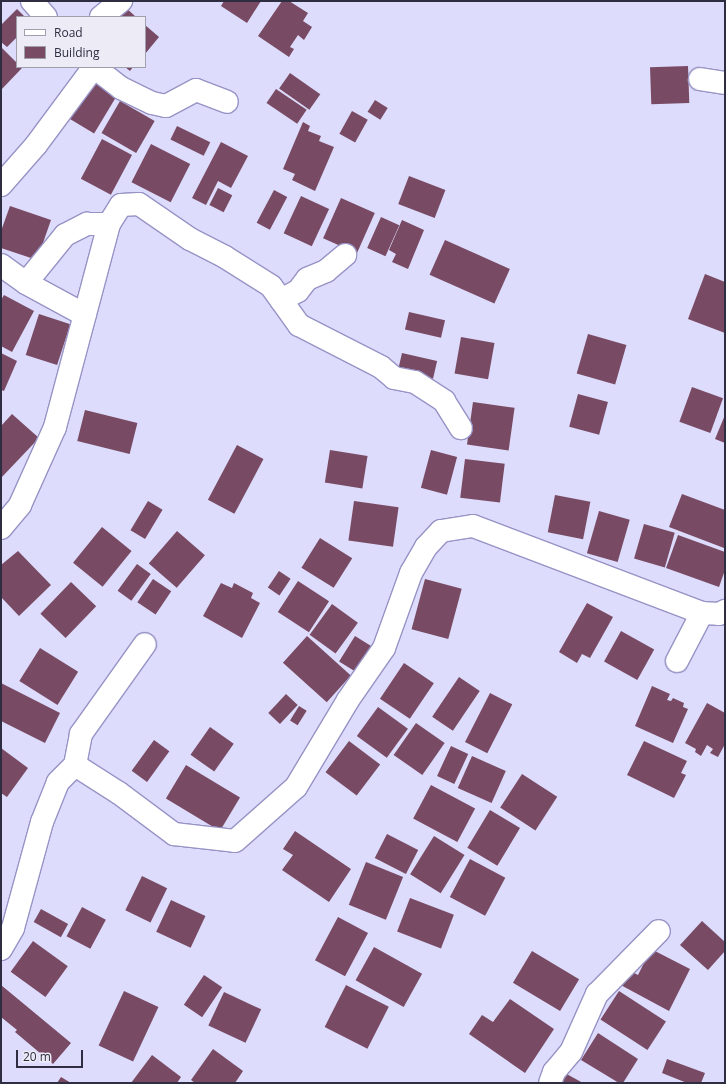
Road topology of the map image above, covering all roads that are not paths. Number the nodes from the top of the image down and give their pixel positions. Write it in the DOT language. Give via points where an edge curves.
graph roads {
  1 [pos="32,1"];
  2 [pos="121,1"];
  3 [pos="45,16"];
  4 [pos="102,16"];
  5 [pos="93,68"];
  6 [pos="95,68"];
  7 [pos="700,79"];
  8 [pos="725,83"];
  9 [pos="227,102"];
  10 [pos="1,185"];
  11 [pos="109,224"];
  12 [pos="345,255"];
  13 [pos="1,265"];
  14 [pos="26,283"];
  15 [pos="281,300"];
  16 [pos="85,315"];
  17 [pos="461,428"];
  18 [pos="1,528"];
  19 [pos="725,611"];
  20 [pos="702,613"];
  21 [pos="145,644"];
  22 [pos="677,661"];
  23 [pos="75,765"];
  24 [pos="659,931"];
  25 [pos="1,949"];
  26 [pos="550,1083"];
  1 -- 3 [label="street"];
  2 -- 4 [label="street"];
  5 -- 10 [label="street" via="36,145"];
  6 -- 9 [label="street" via="121,88 152,103 166,106 196,90"];
  7 -- 8 [label="street"];
  11 -- 14 [label="street" via="87,224 65,235"];
  11 -- 15 [label="street" via="121,205 139,204 190,239 226,257 271,286"];
  11 -- 16 [label="street"];
  12 -- 15 [label="street" via="326,271 307,279 298,290"];
  13 -- 14 [label="street"];
  14 -- 16 [label="street"];
  15 -- 17 [label="street" via="299,325 381,367 394,378 415,382 444,401"];
  16 -- 18 [label="street" via="55,427 20,504"];
  19 -- 20 [label="street" via="719,614"];
  20 -- 22 [label="street"];
  20 -- 23 [label="street" via="473,526 441,531 426,547 412,572 384,648 348,700 296,787 235,841 174,834"];
  21 -- 23 [label="street" via="81,734"];
  23 -- 25 [label="street" via="58,782 52,795 12,928"];
  24 -- 26 [label="street" via="597,994 571,1052 554,1072"];
}
